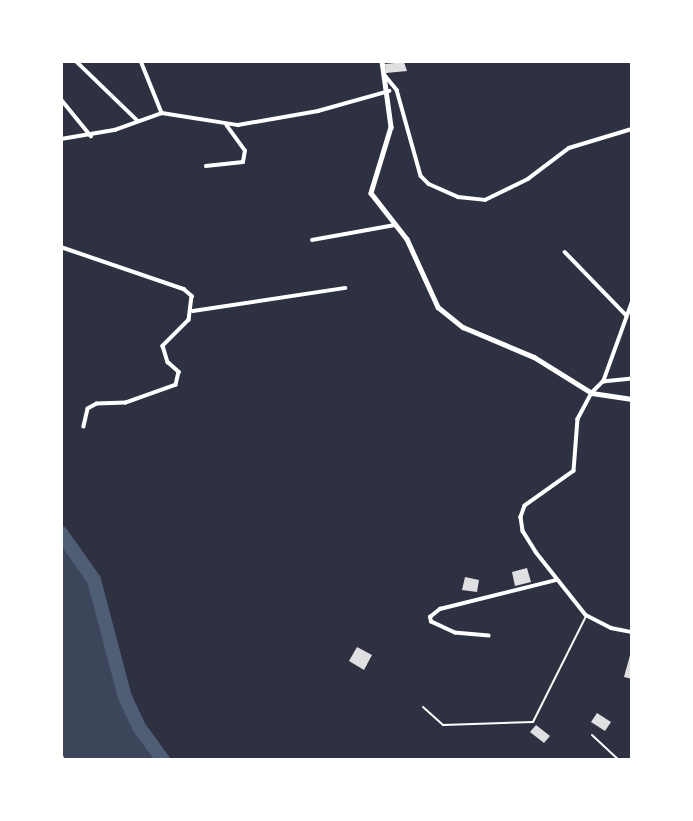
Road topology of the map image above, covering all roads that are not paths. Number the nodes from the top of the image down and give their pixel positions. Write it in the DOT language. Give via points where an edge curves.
graph roads {
  1 [pos="76,61"];
  2 [pos="141,61"];
  3 [pos="382,61"];
  4 [pos="384,74"];
  5 [pos="389,91"];
  6 [pos="61,99"];
  7 [pos="162,113"];
  8 [pos="137,120"];
  9 [pos="227,126"];
  10 [pos="632,129"];
  11 [pos="90,136"];
  12 [pos="61,139"];
  13 [pos="206,166"];
  14 [pos="396,225"];
  15 [pos="312,240"];
  16 [pos="61,247"];
  17 [pos="565,251"];
  18 [pos="345,288"];
  19 [pos="632,302"];
  20 [pos="192,311"];
  21 [pos="626,315"];
  22 [pos="632,379"];
  23 [pos="603,382"];
  24 [pos="592,393"];
  25 [pos="632,399"];
  26 [pos="84,427"];
  27 [pos="556,580"];
  28 [pos="586,615"];
  29 [pos="632,632"];
  30 [pos="489,636"];
  31 [pos="423,707"];
  32 [pos="592,735"];
  33 [pos="61,754"];
  34 [pos="63,760"];
  35 [pos="619,760"];
  1 -- 8 [label="street"];
  2 -- 7 [label="street"];
  3 -- 4 [label="street"];
  4 -- 5 [label="street"];
  4 -- 10 [label="street" via="397,90 421,176 458,197 485,200 528,179 569,148"];
  5 -- 9 [label="street" via="318,111"];
  5 -- 14 [label="street" via="391,127 371,184 376,201"];
  6 -- 11 [label="street"];
  7 -- 8 [label="street"];
  7 -- 9 [label="street"];
  8 -- 11 [label="street"];
  9 -- 13 [label="street" via="246,151 243,162"];
  11 -- 12 [label="street"];
  14 -- 15 [label="street"];
  14 -- 24 [label="street" via="416,256 429,293 449,319 534,357"];
  16 -- 20 [label="street" via="184,289 192,296"];
  17 -- 21 [label="street"];
  18 -- 20 [label="street"];
  19 -- 21 [label="street"];
  20 -- 26 [label="street" via="182,330 163,346 168,362 179,372 176,385 126,403 97,404 88,409"];
  21 -- 23 [label="street"];
  22 -- 23 [label="street"];
  23 -- 24 [label="street"];
  24 -- 25 [label="street"];
  24 -- 27 [label="street" via="578,419 574,471 525,506 521,517 523,531"];
  27 -- 28 [label="street"];
  27 -- 30 [label="street" via="440,609 430,617 431,622 455,632"];
  28 -- 29 [label="street" via="611,628"];
  28 -- 31 [label="lane" via="581,635 533,722 443,725"];
  32 -- 35 [label="lane"];
  33 -- 34 [label="street"];
}
